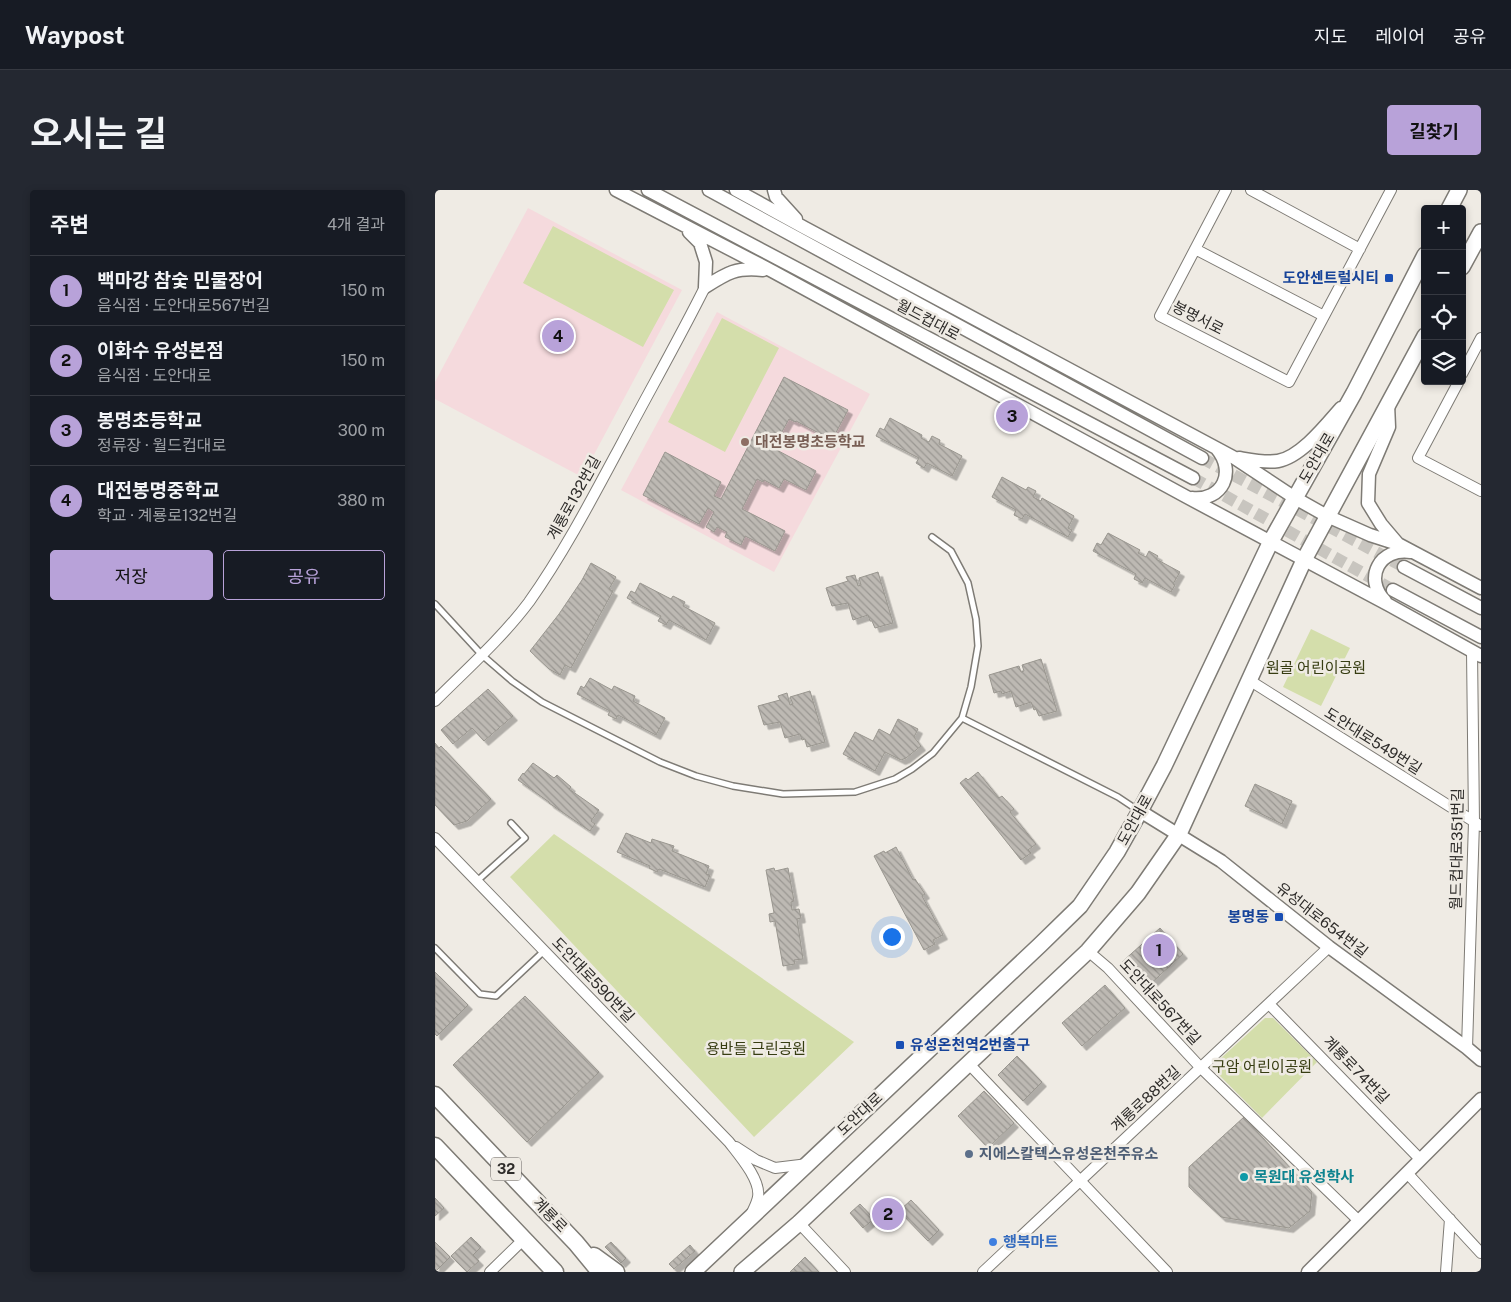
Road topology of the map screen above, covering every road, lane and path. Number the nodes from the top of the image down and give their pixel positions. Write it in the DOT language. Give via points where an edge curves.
graph roads {
  1 [pos="616,190"];
  2 [pos="648,190"];
  3 [pos="709,190"];
  4 [pos="736,190"];
  5 [pos="774,190"];
  6 [pos="1226,190"];
  7 [pos="1251,190"];
  8 [pos="1391,190"];
  9 [pos="1459,190"];
  10 [pos="1451,205"];
  11 [pos="682,225"];
  12 [pos="805,228"];
  13 [pos="1481,232"];
  14 [pos="1359,249"];
  15 [pos="1195,250"];
  16 [pos="1466,260"];
  17 [pos="1421,263"];
  18 [pos="771,271"];
  19 [pos="705,287"];
  20 [pos="1324,316"];
  21 [pos="1481,338"];
  22 [pos="1423,340"];
  23 [pos="1466,366"];
  24 [pos="1457,385"];
  25 [pos="1354,393"];
  26 [pos="1388,404"];
  27 [pos="1209,444"];
  28 [pos="1233,457"];
  29 [pos="1202,458"];
  30 [pos="1193,478"];
  31 [pos="1481,490"];
  32 [pos="1185,496"];
  33 [pos="1295,498"];
  34 [pos="1327,516"];
  35 [pos="932,537"];
  36 [pos="1271,541"];
  37 [pos="1398,544"];
  38 [pos="1416,553"];
  39 [pos="1304,560"];
  40 [pos="1404,567"];
  41 [pos="1481,588"];
  42 [pos="1393,590"];
  43 [pos="435,604"];
  44 [pos="1389,604"];
  45 [pos="1481,608"];
  46 [pos="1481,637"];
  47 [pos="1477,654"];
  48 [pos="482,655"];
  49 [pos="1249,680"];
  50 [pos="435,701"];
  51 [pos="961,718"];
  52 [pos="1477,735"];
  53 [pos="1140,811"];
  54 [pos="511,823"];
  55 [pos="1477,824"];
  56 [pos="1179,834"];
  57 [pos="435,838"];
  58 [pos="477,882"];
  59 [pos="1471,904"];
  60 [pos="1481,911"];
  61 [pos="1329,947"];
  62 [pos="435,948"];
  63 [pos="544,951"];
  64 [pos="1088,951"];
  65 [pos="1269,1004"];
  66 [pos="1467,1048"];
  67 [pos="1481,1060"];
  68 [pos="969,1064"];
  69 [pos="1201,1068"];
  70 [pos="435,1095"];
  71 [pos="1481,1099"];
  72 [pos="729,1142"];
  73 [pos="435,1146"];
  74 [pos="1421,1159"];
  75 [pos="808,1164"];
  76 [pos="1407,1173"];
  77 [pos="1080,1180"];
  78 [pos="749,1219"];
  79 [pos="1450,1219"];
  80 [pos="1359,1221"];
  81 [pos="799,1223"];
  82 [pos="525,1238"];
  83 [pos="576,1243"];
  84 [pos="1481,1253"];
  85 [pos="490,1272"];
  86 [pos="555,1272"];
  87 [pos="600,1272"];
  88 [pos="617,1272"];
  89 [pos="693,1272"];
  90 [pos="742,1272"];
  91 [pos="845,1272"];
  92 [pos="984,1272"];
  93 [pos="1167,1272"];
  94 [pos="1308,1272"];
  95 [pos="1446,1272"];
  1 -- 11 [label="street"];
  2 -- 30 [label="street, 월드컵대로"];
  3 -- 29 [label="street"];
  4 -- 12 [label="street"];
  5 -- 12 [label="street" via="776,197"];
  6 -- 15 [label="street, 봉명서로"];
  7 -- 14 [label="street"];
  8 -- 14 [label="street"];
  9 -- 10 [label="main road"];
  11 -- 18 [label="street"];
  11 -- 19 [label="street" via="700,243 706,262"];
  12 -- 27 [label="street"];
  13 -- 16 [label="main road"];
  14 -- 20 [label="street"];
  15 -- 20 [label="street"];
  15 -- 20 [label="street, 봉명서로" via="1160,316 1289,382"];
  17 -- 25 [label="main road, 도안대로"];
  18 -- 19 [label="street" via="748,268 728,272"];
  18 -- 32 [label="street"];
  19 -- 48 [label="street, 계룡로132번길" via="555,562 528,603"];
  21 -- 23 [label="street"];
  22 -- 26 [label="main road"];
  24 -- 31 [label="street" via="1418,458"];
  25 -- 28 [label="street" via="1301,450 1279,461"];
  25 -- 33 [label="main road, 도안대로"];
  26 -- 34 [label="main road"];
  26 -- 37 [label="street" via="1389,427 1369,474 1368,503"];
  27 -- 28 [label="street"];
  27 -- 32 [label="street" via="1217,449 1227,466 1223,485 1210,496"];
  28 -- 33 [label="street"];
  32 -- 36 [label="street"];
  33 -- 34 [label="street"];
  33 -- 36 [label="main road, 도안대로"];
  34 -- 37 [label="street"];
  34 -- 39 [label="main road"];
  35 -- 51 [label="lane" via="951,551 968,583 976,619 978,646 971,687"];
  36 -- 39 [label="street"];
  36 -- 53 [label="main road, 도안대로"];
  37 -- 38 [label="street"];
  38 -- 41 [label="street"];
  38 -- 44 [label="street" via="1393,552 1378,565 1376,588"];
  39 -- 44 [label="street"];
  39 -- 49 [label="main road"];
  40 -- 45 [label="street"];
  42 -- 46 [label="street"];
  43 -- 48 [label="lane"];
  44 -- 47 [label="street"];
  47 -- 52 [label="street, 월드컵대로351번길"];
  48 -- 50 [label="street, 계룡로132번길"];
  48 -- 51 [label="lane" via="543,702 660,762 733,786 783,794 855,792 895,779 933,753"];
  49 -- 55 [label="street, 도안대로549번길"];
  49 -- 56 [label="main road"];
  51 -- 53 [label="lane"];
  52 -- 55 [label="street, 월드컵대로351번길"];
  53 -- 56 [label="street, 유성대로654번길"];
  53 -- 75 [label="main road, 도안대로" via="1080,906"];
  54 -- 58 [label="lane" via="525,838"];
  55 -- 59 [label="street, 월드컵대로351번길"];
  56 -- 61 [label="street, 유성대로654번길" via="1221,861"];
  56 -- 64 [label="main road" via="1138,893"];
  57 -- 58 [label="street, 도안대로590번길"];
  58 -- 63 [label="street, 도안대로590번길"];
  59 -- 60 [label="street"];
  59 -- 66 [label="street, 월드컵대로351번길"];
  61 -- 65 [label="street, 계룡로88번길"];
  61 -- 66 [label="street, 유성대로654번길"];
  62 -- 63 [label="lane" via="480,994 496,996"];
  63 -- 72 [label="street, 도안대로590번길"];
  64 -- 68 [label="main road"];
  64 -- 69 [label="street, 도안대로567번길" via="1109,968"];
  65 -- 69 [label="street, 계룡로88번길"];
  65 -- 74 [label="street, 계룡로74번길"];
  66 -- 67 [label="street, 유성대로654번길"];
  68 -- 77 [label="street"];
  68 -- 81 [label="main road"];
  69 -- 77 [label="street, 계룡로88번길"];
  69 -- 80 [label="street, 도안대로567번길"];
  70 -- 83 [label="main road, 계룡로 / 32"];
  71 -- 74 [label="street"];
  72 -- 75 [label="street" via="775,1168"];
  72 -- 78 [label="street" via="758,1186 758,1197"];
  73 -- 82 [label="main road, 32"];
  74 -- 76 [label="street"];
  75 -- 78 [label="main road, 도안대로"];
  76 -- 79 [label="street"];
  76 -- 80 [label="street"];
  77 -- 92 [label="street, 계룡로88번길"];
  77 -- 93 [label="street"];
  78 -- 89 [label="main road, 도안대로"];
  79 -- 84 [label="street"];
  79 -- 95 [label="street"];
  80 -- 94 [label="street"];
  81 -- 90 [label="main road"];
  81 -- 91 [label="street"];
  82 -- 85 [label="street"];
  82 -- 86 [label="main road, 32"];
  83 -- 87 [label="main road, 계룡로 / 32"];
  83 -- 88 [label="main road"];
}
